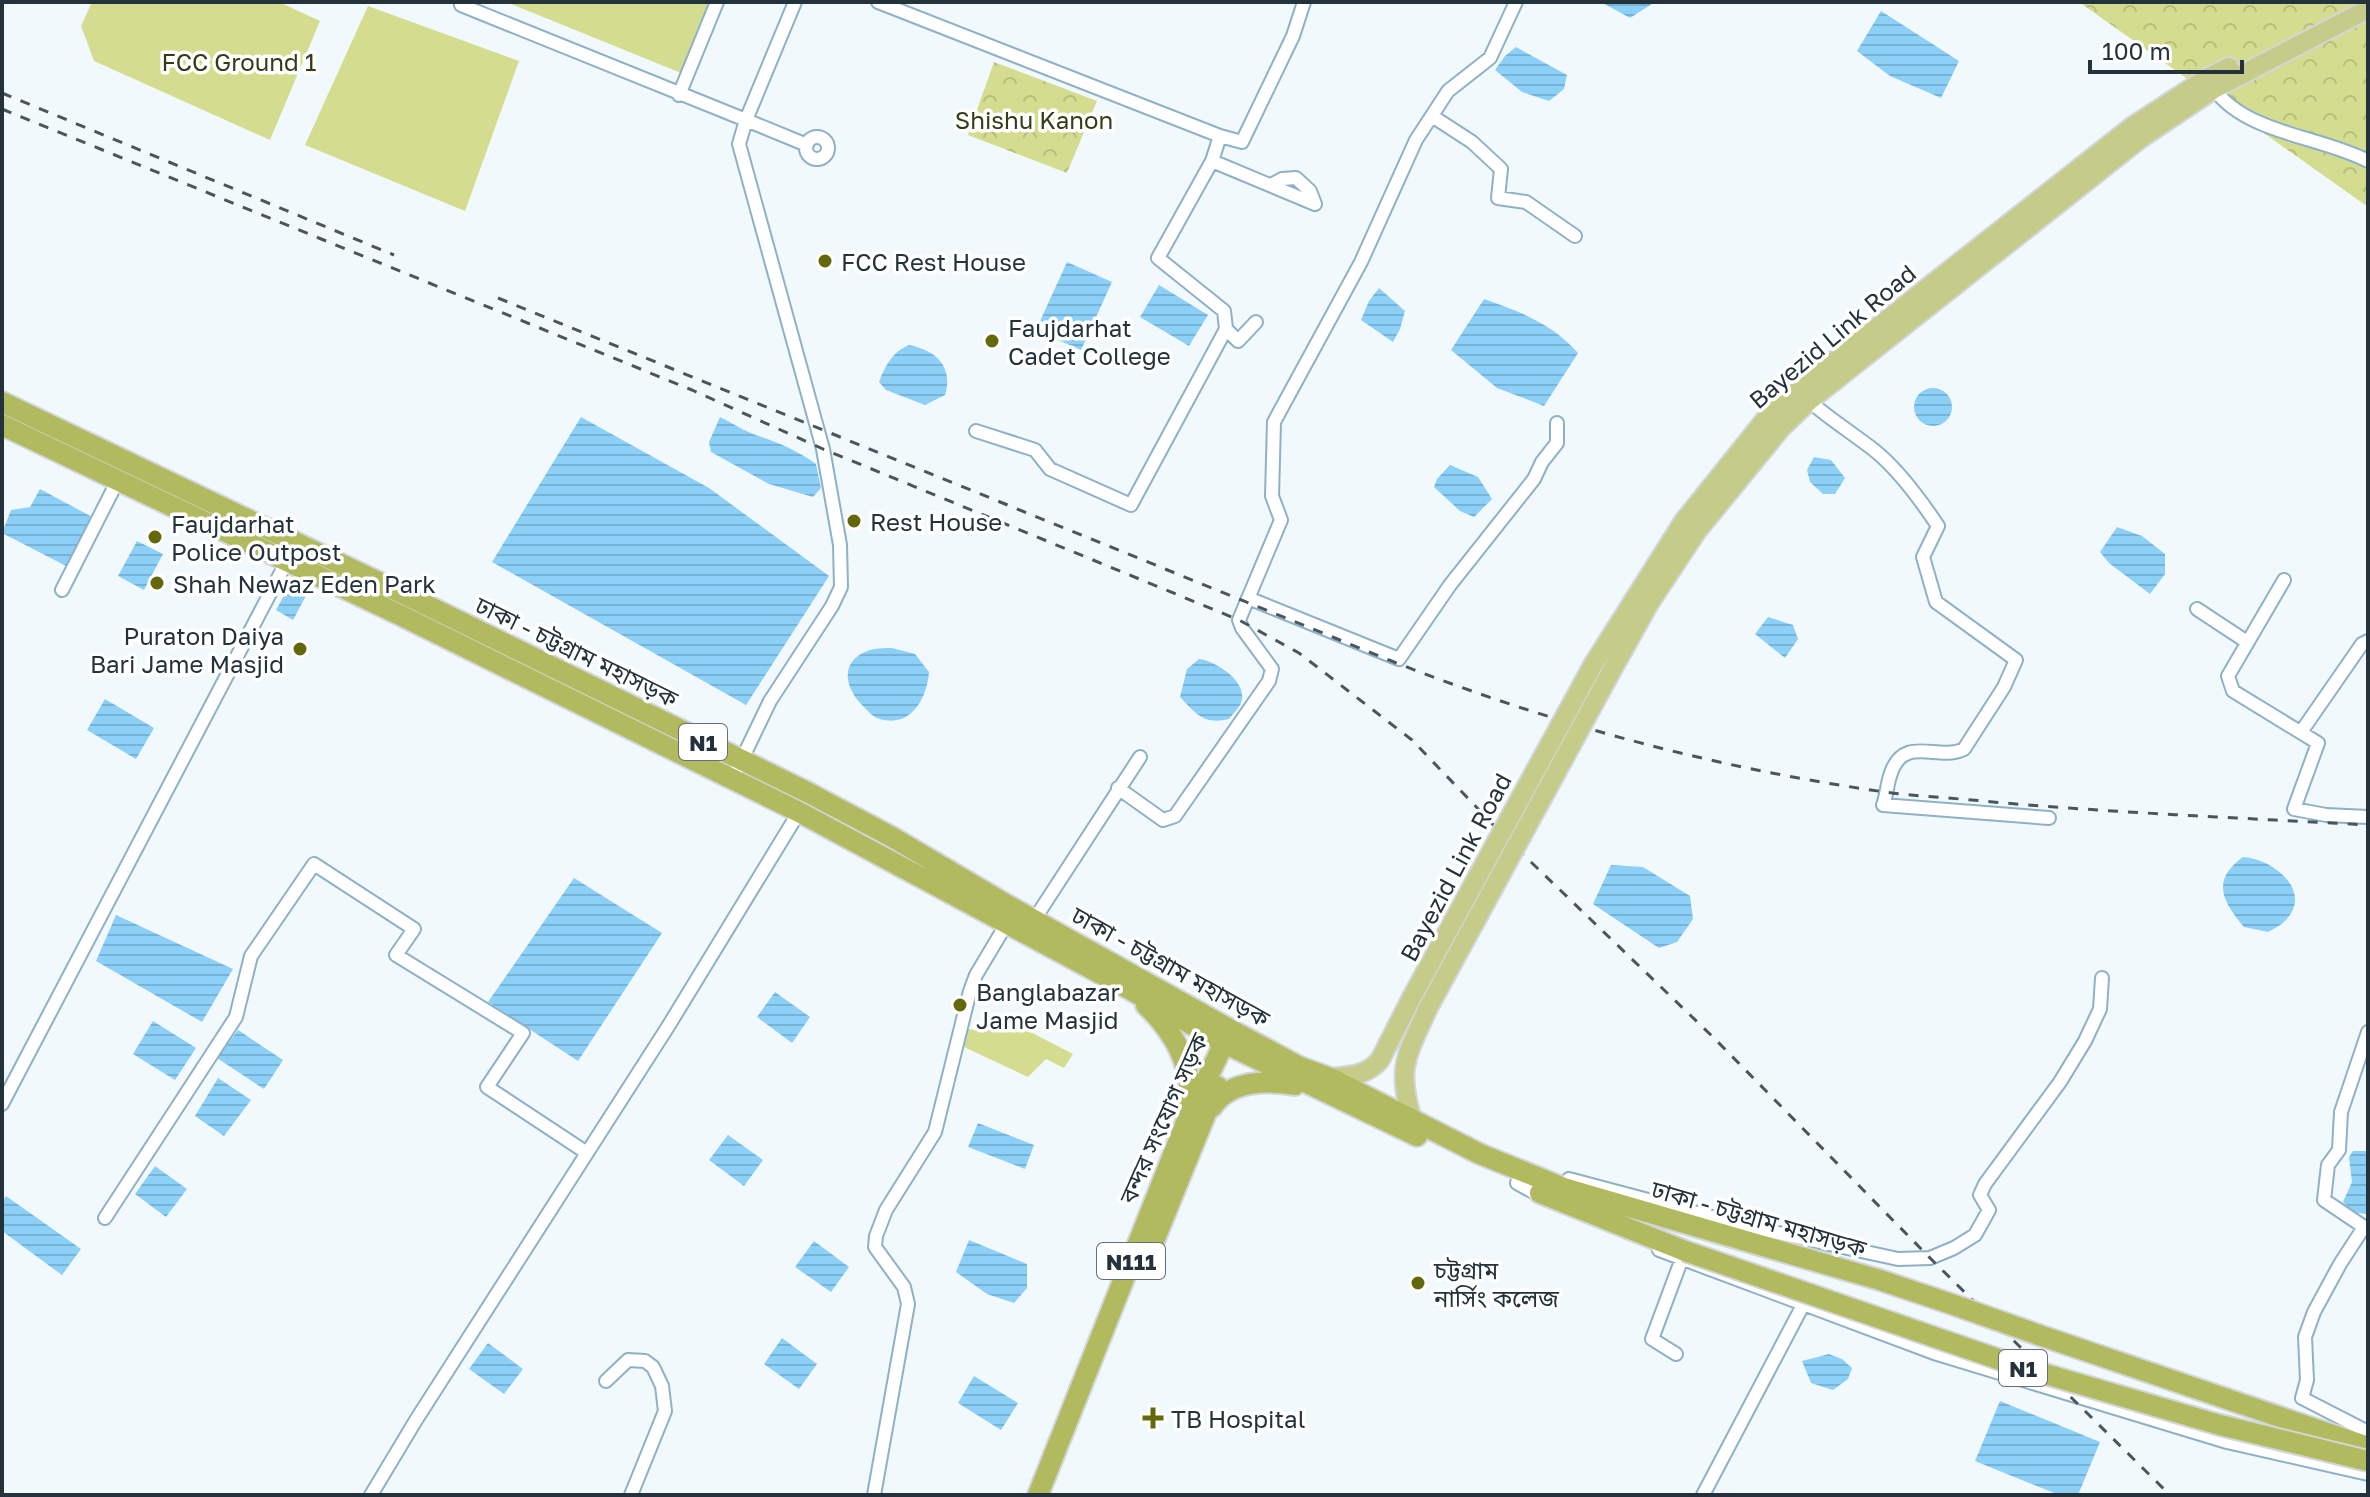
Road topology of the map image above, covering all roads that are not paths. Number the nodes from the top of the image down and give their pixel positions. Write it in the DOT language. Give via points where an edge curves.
graph roads {
  1 [pos="462,2"];
  2 [pos="717,2"];
  3 [pos="795,2"];
  4 [pos="878,2"];
  5 [pos="1304,2"];
  6 [pos="1516,2"];
  7 [pos="2356,2"];
  8 [pos="2368,9"];
  9 [pos="2214,89"];
  10 [pos="679,95"];
  11 [pos="1432,116"];
  12 [pos="746,120"];
  13 [pos="1220,136"];
  14 [pos="807,145"];
  15 [pos="1212,161"];
  16 [pos="2368,161"];
  17 [pos="1271,185"];
  18 [pos="1575,236"];
  19 [pos="1256,322"];
  20 [pos="1226,329"];
  21 [pos="1809,401"];
  22 [pos="2,402"];
  23 [pos="1557,423"];
  24 [pos="2,425"];
  25 [pos="976,431"];
  26 [pos="118,480"];
  27 [pos="1691,526"];
  28 [pos="287,561"];
  29 [pos="2284,580"];
  30 [pos="62,590"];
  31 [pos="1248,598"];
  32 [pos="2197,609"];
  33 [pos="2368,641"];
  34 [pos="2247,642"];
  35 [pos="2301,732"];
  36 [pos="1140,757"];
  37 [pos="736,770"];
  38 [pos="1118,788"];
  39 [pos="799,812"];
  40 [pos="2368,817"];
  41 [pos="2049,818"];
  42 [pos="1034,920"];
  43 [pos="1007,923"];
  44 [pos="2102,978"];
  45 [pos="1131,990"];
  46 [pos="2368,1032"];
  47 [pos="1232,1039"];
  48 [pos="1322,1083"];
  49 [pos="2,1104"];
  50 [pos="1412,1119"];
  51 [pos="1194,1122"];
  52 [pos="587,1153"];
  53 [pos="1517,1183"];
  54 [pos="1560,1194"];
  55 [pos="105,1218"];
  56 [pos="1681,1261"];
  57 [pos="1803,1305"];
  58 [pos="1676,1354"];
  59 [pos="606,1381"];
  60 [pos="2368,1432"];
  61 [pos="2368,1447"];
  62 [pos="2368,1461"];
  63 [pos="2368,1474"];
  64 [pos="371,1495"];
  65 [pos="631,1495"];
  66 [pos="874,1495"];
  67 [pos="1038,1495"];
  68 [pos="1050,1495"];
  69 [pos="1703,1495"];
  1 -- 10 [label="street"];
  2 -- 10 [label="street"];
  3 -- 12 [label="street"];
  4 -- 13 [label="street"];
  5 -- 13 [label="street" via="1242,142"];
  6 -- 11 [label="street" via="1490,58 1448,91"];
  7 -- 27 [label="main road, Bayezid Link Road" via="2207,78 2133,126 1800,388 1769,415"];
  8 -- 9 [label="main road, Bayezid Link Road"];
  9 -- 16 [label="street" via="2236,112"];
  9 -- 21 [label="main road, Bayezid Link Road" via="2141,138"];
  10 -- 12 [label="street"];
  11 -- 18 [label="street" via="1501,169 1498,198 1526,202"];
  11 -- 31 [label="street" via="1274,422 1272,496 1281,520"];
  12 -- 14 [label="street"];
  12 -- 37 [label="street" via="739,144 823,449 840,545 841,587 770,701"];
  13 -- 15 [label="street"];
  15 -- 17 [label="street"];
  15 -- 20 [label="street" via="1158,258 1224,311"];
  19 -- 20 [label="street" via="1242,344"];
  20 -- 25 [label="street" via="1131,505 1050,469 1035,450"];
  21 -- 27 [label="main road, Bayezid Link Road"];
  21 -- 41 [label="street" via="1875,451 1918,495 1938,526 1923,557 1936,602 2016,660 1964,749 1954,754 1922,750 1898,759 1883,805"];
  22 -- 37 [label="highway, ঢাকা - চট্টগ্রাম মহাসড়ক / N1" via="412,598"];
  23 -- 31 [label="street" via="1557,443 1534,479 1399,659"];
  24 -- 26 [label="highway, ঢাকা - চট্টগ্রাম মহাসড়ক / N1"];
  26 -- 28 [label="highway, ঢাকা - চট্টগ্রাম মহাসড়ক / N1"];
  26 -- 30 [label="street"];
  27 -- 48 [label="main road, Bayezid Link Road, bridge" via="1593,665 1380,1060 1364,1074"];
  27 -- 50 [label="main road, Bayezid Link Road, bridge" via="1428,1008 1407,1055 1403,1092"];
  28 -- 37 [label="highway, ঢাকা - চট্টগ্রাম মহাসড়ক / N1"];
  28 -- 49 [label="street"];
  29 -- 34 [label="street"];
  31 -- 38 [label="street" via="1239,620 1272,669 1269,681 1175,816 1163,820"];
  32 -- 34 [label="street"];
  33 -- 35 [label="street"];
  34 -- 35 [label="street" via="2228,676 2233,691"];
  35 -- 40 [label="street" via="2318,743 2294,809"];
  36 -- 38 [label="street"];
  37 -- 39 [label="highway, ঢাকা - চট্টগ্রাম মহাসড়ক / N1"];
  37 -- 42 [label="highway, ঢাকা - চট্টগ্রাম মহাসড়ক / N1" via="892,837"];
  38 -- 42 [label="street"];
  39 -- 43 [label="highway, ঢাকা - চট্টগ্রাম মহাসড়ক / N1"];
  39 -- 52 [label="street"];
  42 -- 47 [label="highway, ঢাকা - চট্টগ্রাম মহাসড়ক / N1"];
  43 -- 45 [label="highway, ঢাকা - চট্টগ্রাম মহাসড়ক / N1"];
  43 -- 66 [label="street" via="970,991 935,1132 886,1210 876,1236 875,1247 904,1287 908,1304"];
  44 -- 54 [label="street" via="2100,1009 2085,1041 1985,1184 1980,1195 1989,1210 1975,1235 1930,1258 1898,1259 1746,1226 1569,1179"];
  45 -- 47 [label="highway, ঢাকা - চট্টগ্রাম মহাসড়ক / N1"];
  45 -- 51 [label="highway" via="1156,1014 1183,1057"];
  46 -- 60 [label="street" via="2341,1112 2339,1150 2328,1165 2324,1200 2364,1227 2305,1337 2307,1380 2302,1398"];
  47 -- 48 [label="highway, ঢাকা - চট্টগ্রাম মহাসড়ক / N1"];
  47 -- 51 [label="highway, বন্দর সংযোগ সড়ক / N111"];
  48 -- 50 [label="highway, ঢাকা - চট্টগ্রাম মহাসড়ক / N1"];
  48 -- 51 [label="highway" via="1249,1084 1227,1091"];
  48 -- 53 [label="highway, ঢাকা - চট্টগ্রাম মহাসড়ক / N1"];
  50 -- 54 [label="highway, ঢাকা - চট্টগ্রাম মহাসড়ক / N1"];
  51 -- 67 [label="highway, বন্দর সংযোগ সড়ক / N111"];
  51 -- 68 [label="highway, বন্দর সংযোগ সড়ক / N111"];
  52 -- 55 [label="street" via="487,1087 523,1033 396,955 414,929 314,864 251,956 236,1017"];
  52 -- 64 [label="street"];
  53 -- 54 [label="highway, ঢাকা - চট্টগ্রাম মহাসড়ক / N1"];
  53 -- 56 [label="street"];
  54 -- 61 [label="highway, ঢাকা - চট্টগ্রাম মহাসড়ক / N1, bridge" via="1880,1280"];
  54 -- 62 [label="highway, ঢাকা - চট্টগ্রাম মহাসড়ক / N1, bridge" via="1713,1261 2021,1367"];
  56 -- 57 [label="street"];
  56 -- 58 [label="street" via="1652,1339"];
  57 -- 63 [label="street" via="1934,1353 2198,1434"];
  57 -- 69 [label="street"];
  59 -- 65 [label="street" via="628,1360 645,1361 662,1386 665,1411"];
}
